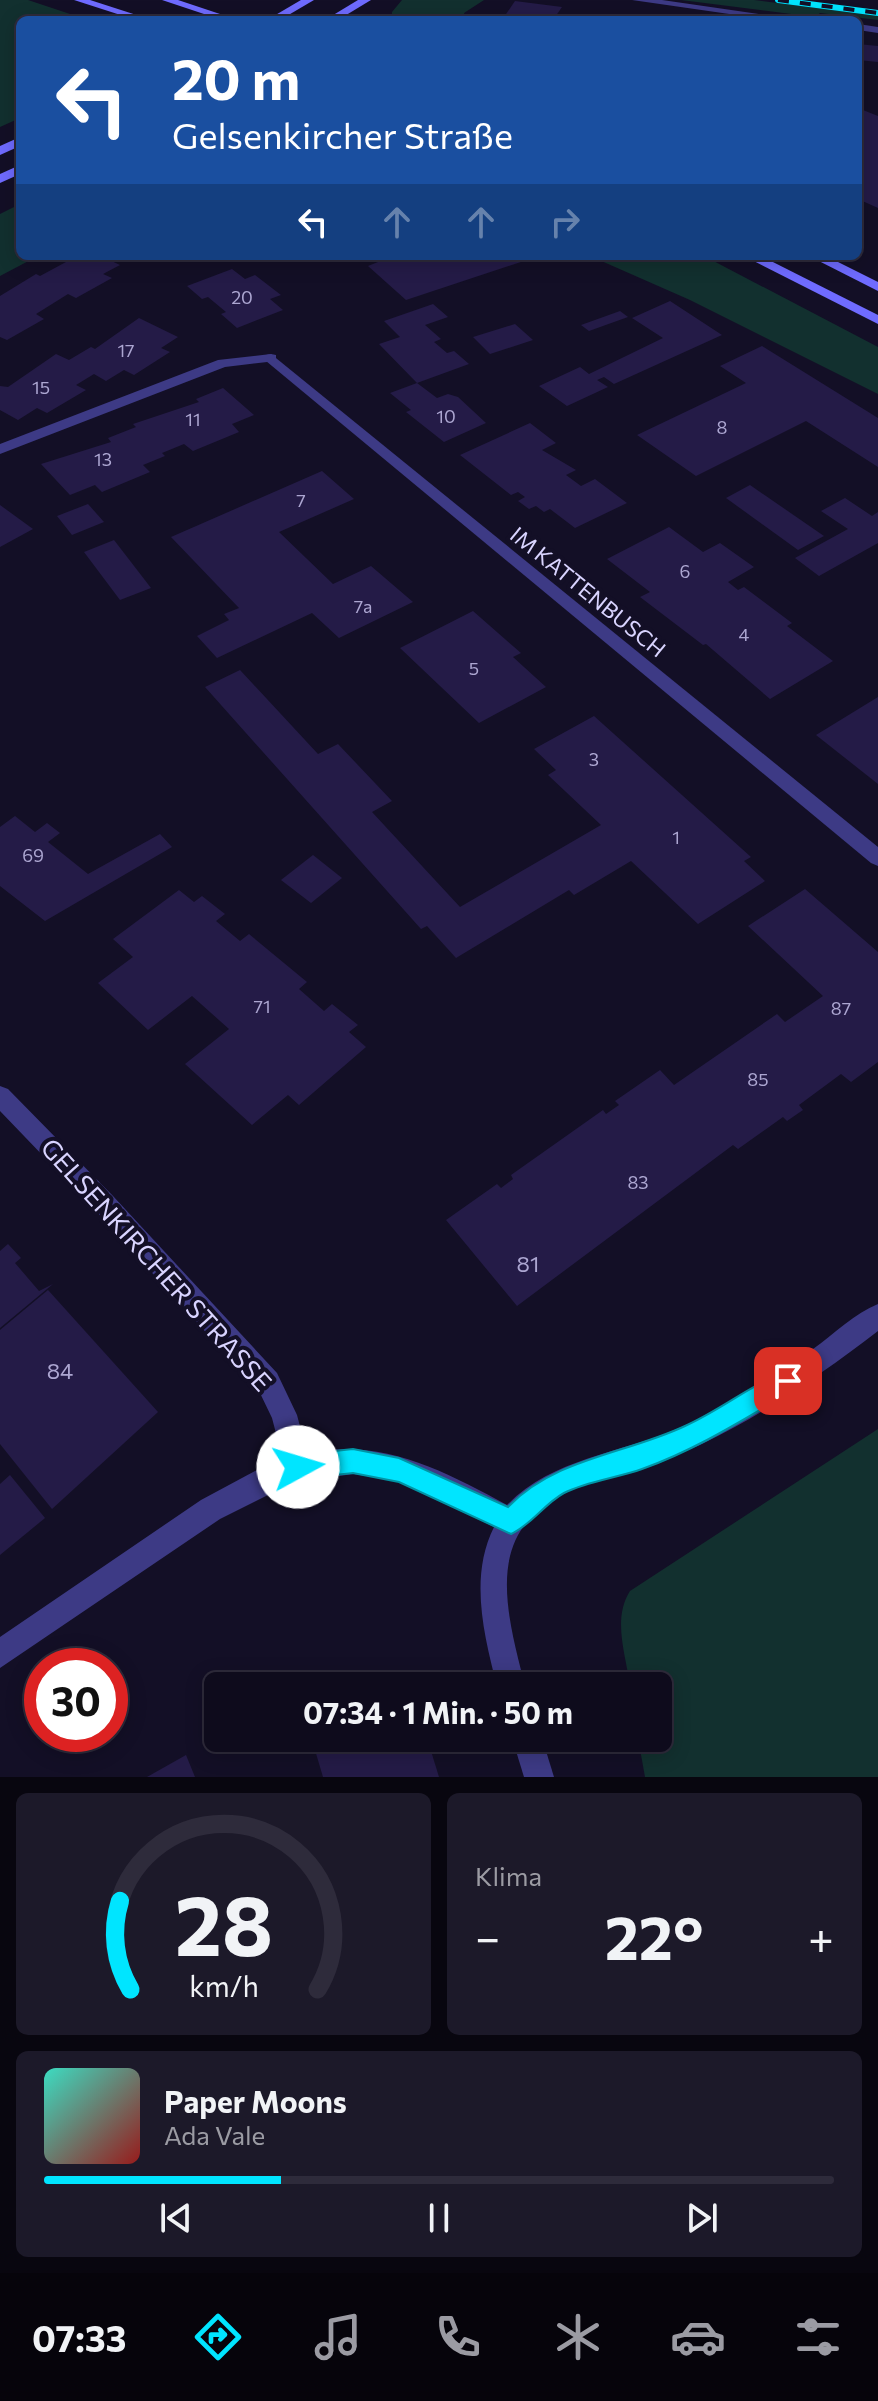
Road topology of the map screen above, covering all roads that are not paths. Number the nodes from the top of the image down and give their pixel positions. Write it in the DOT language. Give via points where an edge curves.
graph roads {
  1 [pos="79,0"];
  2 [pos="167,0"];
  3 [pos="309,0"];
  4 [pos="366,0"];
  5 [pos="637,0"];
  6 [pos="101,6"];
  7 [pos="113,16"];
  8 [pos="134,16"];
  9 [pos="220,16"];
  10 [pos="279,16"];
  11 [pos="337,16"];
  12 [pos="764,16"];
  13 [pos="759,260"];
  14 [pos="824,260"];
  15 [pos="878,287"];
  16 [pos="878,320"];
  17 [pos="0,449"];
  18 [pos="878,858"];
  19 [pos="0,1096"];
  20 [pos="878,1316"];
  21 [pos="298,1467"];
  22 [pos="511,1522"];
  23 [pos="0,1654"];
  24 [pos="508,1672"];
  25 [pos="531,1752"];
  26 [pos="539,1777"];
  1 -- 6 [label="main road"];
  2 -- 9 [label="main road"];
  3 -- 10 [label="main road"];
  4 -- 11 [label="main road"];
  5 -- 12 [label="street"];
  6 -- 7 [label="main road"];
  6 -- 8 [label="main road"];
  13 -- 16 [label="main road"];
  14 -- 15 [label="main road"];
  17 -- 18 [label="street, IM KATTENBUSCH" via="223,363 271,358"];
  19 -- 21 [label="street, GELSENKIRCHER STRASSE" via="268,1382 284,1415"];
  20 -- 22 [label="street" via="788,1381 696,1434 562,1481 532,1499"];
  21 -- 22 [label="street" via="353,1461 399,1470"];
  21 -- 23 [label="street" via="214,1507"];
  22 -- 24 [label="street" via="494,1555 492,1595"];
  25 -- 26 [label="street"];
}
